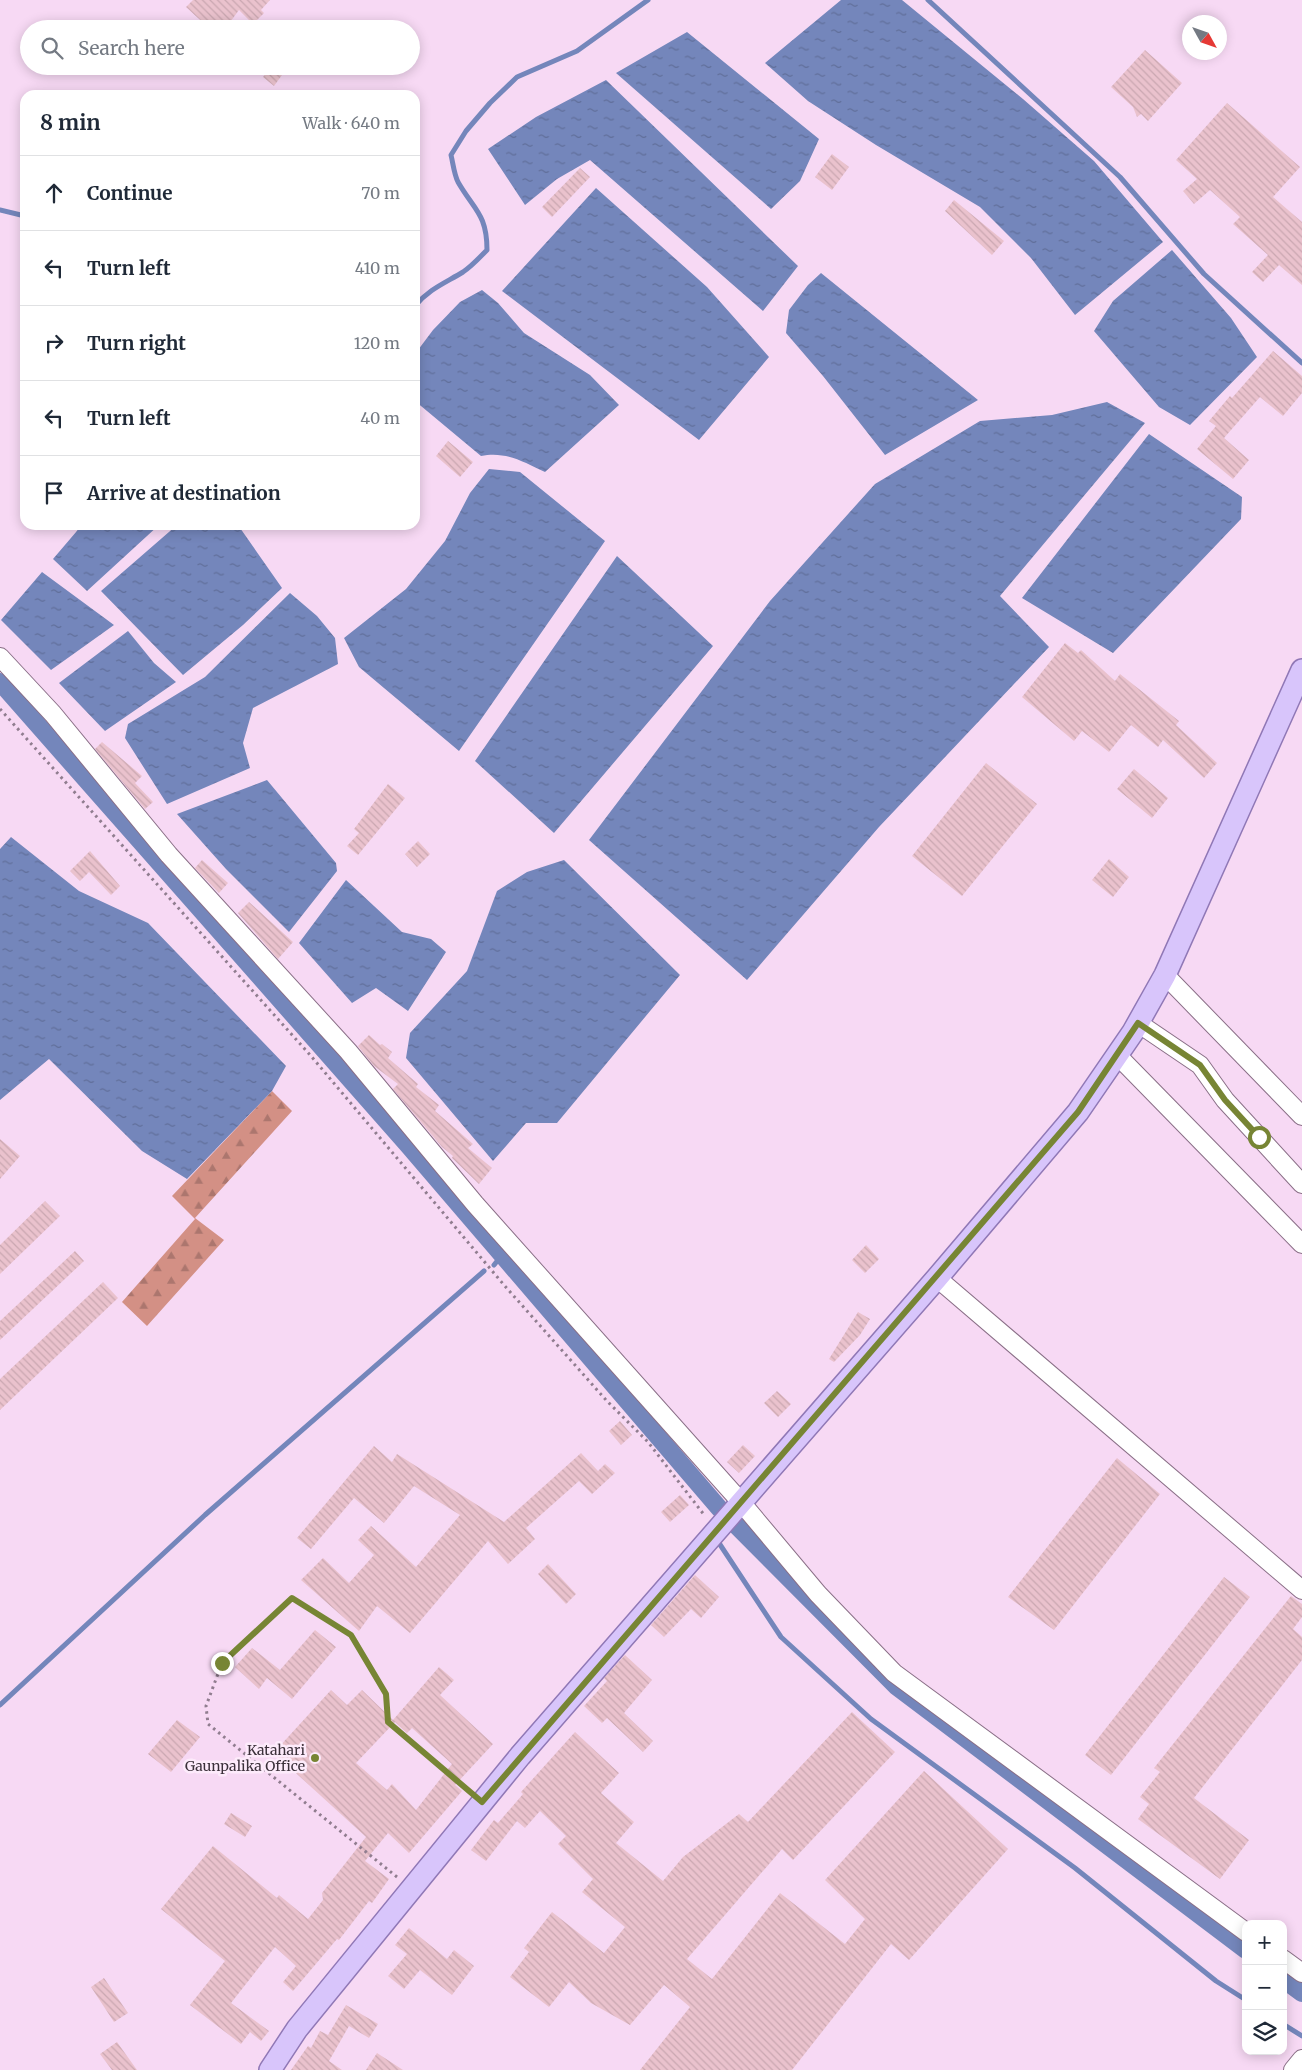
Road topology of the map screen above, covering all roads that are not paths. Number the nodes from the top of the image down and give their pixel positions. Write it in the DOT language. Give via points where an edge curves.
graph roads {
  1 [pos="0,657"];
  2 [pos="1302,670"];
  3 [pos="1165,975"];
  4 [pos="1138,1023"];
  5 [pos="1117,1055"];
  6 [pos="1302,1116"];
  7 [pos="1302,1184"];
  8 [pos="1302,1244"];
  9 [pos="937,1278"];
  10 [pos="725,1518"];
  11 [pos="1302,1590"];
  12 [pos="1242,1929"];
  13 [pos="1287,1963"];
  14 [pos="1302,1973"];
  15 [pos="1302,2059"];
  16 [pos="270,2070"];
  17 [pos="1293,2070"];
  1 -- 10 [label="street" via="53,714 169,854 348,1051 476,1204"];
  2 -- 3 [label="main road"];
  3 -- 4 [label="main road"];
  3 -- 6 [label="street"];
  4 -- 5 [label="main road"];
  4 -- 7 [label="street" via="1200,1065 1225,1100"];
  5 -- 8 [label="street"];
  5 -- 9 [label="main road" via="1078,1112"];
  9 -- 10 [label="main road"];
  9 -- 11 [label="street"];
  10 -- 12 [label="street" via="818,1594 894,1673"];
  10 -- 16 [label="main road" via="482,1802 297,2029"];
  13 -- 14 [label="street"];
  15 -- 17 [label="street"];
}
